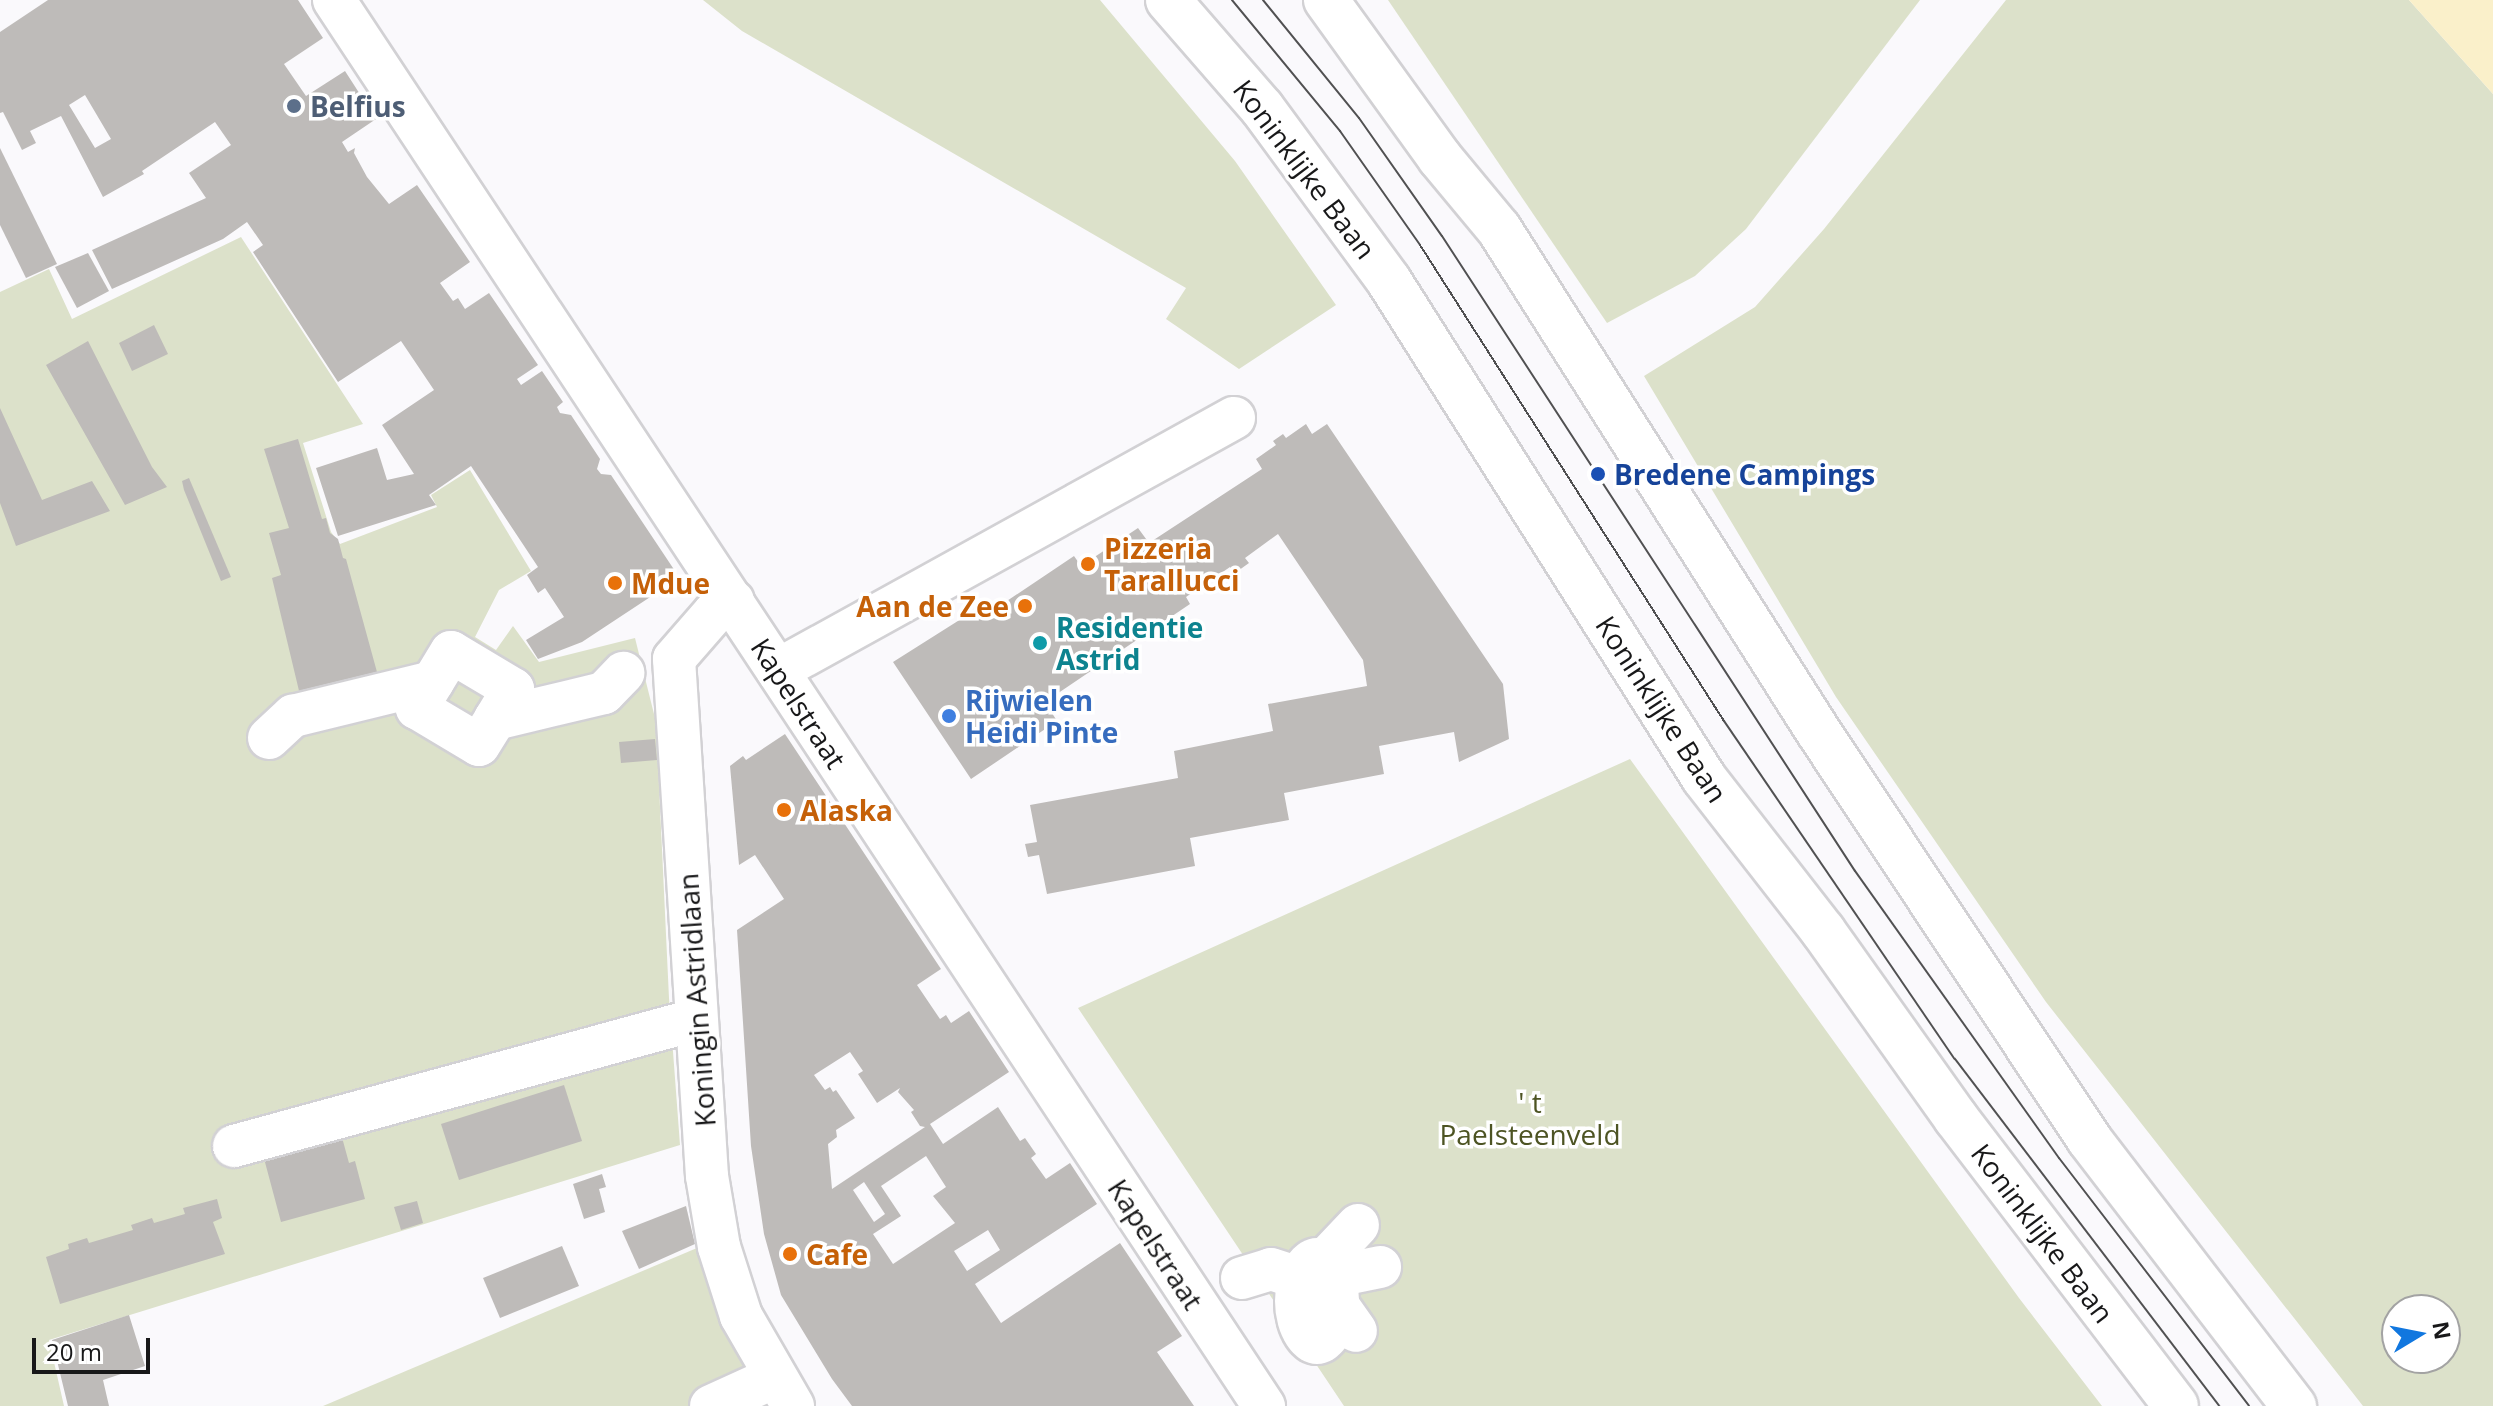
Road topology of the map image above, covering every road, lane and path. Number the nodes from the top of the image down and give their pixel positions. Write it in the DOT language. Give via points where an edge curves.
graph roads {
  1 [pos="334,0"];
  2 [pos="1168,0"];
  3 [pos="1326,0"];
  4 [pos="1234,418"];
  5 [pos="733,601"];
  6 [pos="674,659"];
  7 [pos="778,670"];
  8 [pos="504,704"];
  9 [pos="696,1020"];
  10 [pos="234,1146"];
  11 [pos="1358,1225"];
  12 [pos="1380,1267"];
  13 [pos="1293,1271"];
  14 [pos="1356,1331"];
  15 [pos="784,1391"];
  16 [pos="711,1406"];
  17 [pos="1264,1406"];
  18 [pos="2176,1406"];
  19 [pos="2294,1406"];
  1 -- 5 [label="street, Kapelstraat"];
  2 -- 18 [label="main road, Koninklijke Baan" via="1272,120 1389,281 1704,778"];
  3 -- 19 [label="main road" via="1440,158 1499,229 1818,731 2089,1139"];
  4 -- 7 [label="street"];
  5 -- 6 [label="street"];
  5 -- 7 [label="street, Kapelstraat"];
  6 -- 8 [label="street" via="623,673 604,693"];
  6 -- 9 [label="street, Koningin Astridlaan"];
  7 -- 17 [label="street, Kapelstraat"];
  8 -- 8 [label="street" via="479,745 430,698 451,652"];
  9 -- 10 [label="street"];
  9 -- 15 [label="street, Koningin Astridlaan" via="707,1176 719,1247 741,1316"];
  11 -- 13 [label="street"];
  12 -- 13 [label="street"];
  13 -- 14 [label="street"];
  15 -- 16 [label="street"];
}
